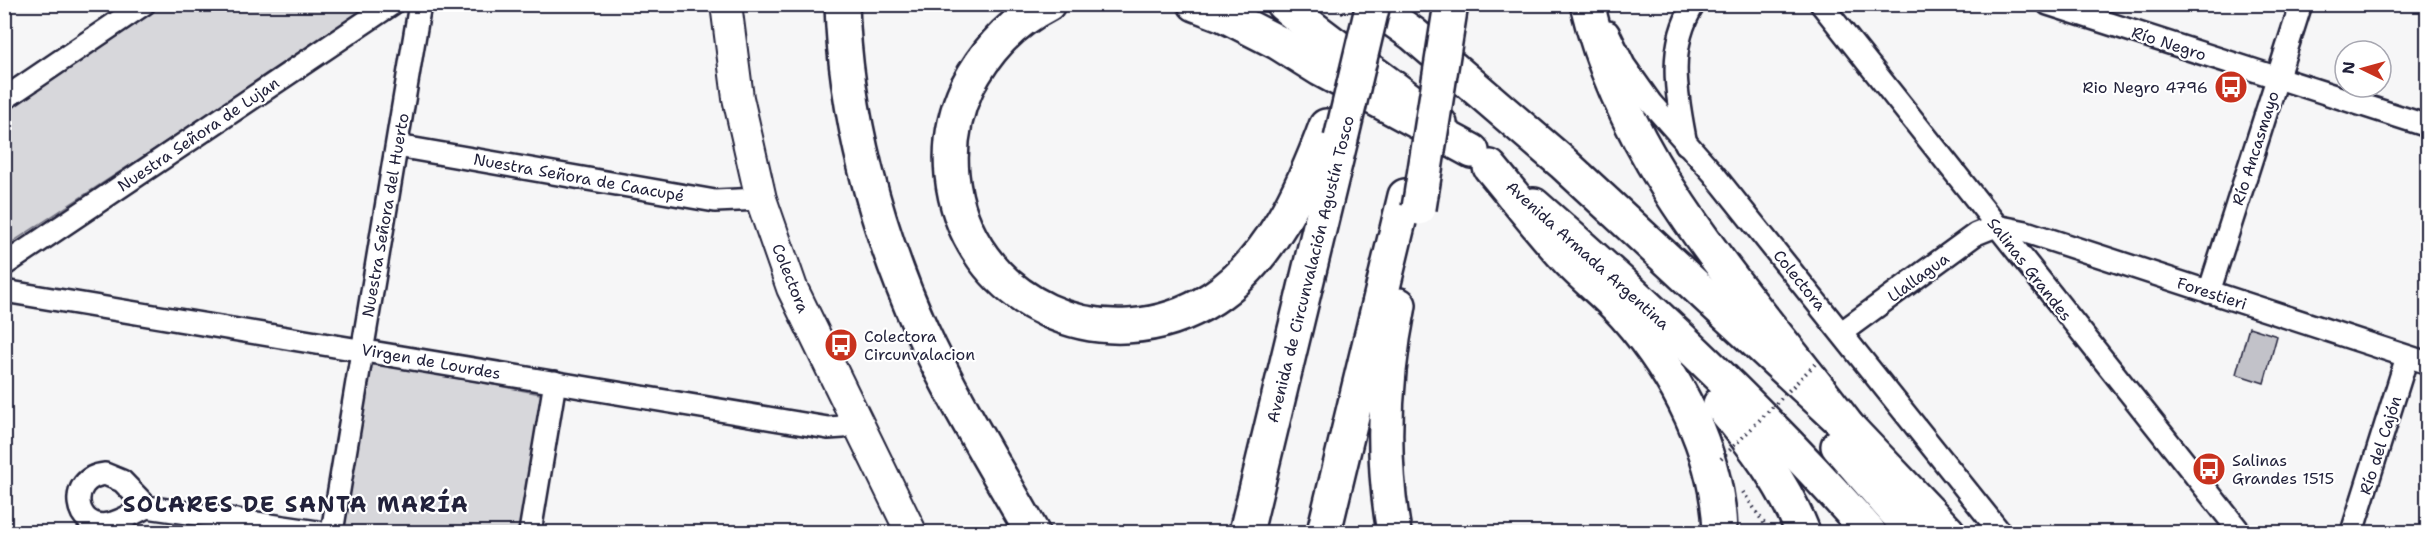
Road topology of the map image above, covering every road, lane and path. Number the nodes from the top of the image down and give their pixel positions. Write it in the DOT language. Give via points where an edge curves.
graph roads {
  1 [pos="144,4"];
  2 [pos="392,4"];
  3 [pos="420,4"];
  4 [pos="726,4"];
  5 [pos="842,4"];
  6 [pos="1048,4"];
  7 [pos="1196,4"];
  8 [pos="1283,4"];
  9 [pos="1451,4"];
  10 [pos="1587,4"];
  11 [pos="1595,4"];
  12 [pos="1694,4"];
  13 [pos="1821,4"];
  14 [pos="2048,4"];
  15 [pos="2301,4"];
  16 [pos="2100,12"];
  17 [pos="1368,18"];
  18 [pos="1413,34"];
  19 [pos="2278,78"];
  20 [pos="4,99"];
  21 [pos="2427,126"];
  22 [pos="1333,132"];
  23 [pos="1686,145"];
  24 [pos="397,146"];
  25 [pos="1481,159"];
  26 [pos="761,199"];
  27 [pos="1412,202"];
  28 [pos="1996,226"];
  29 [pos="4,265"];
  30 [pos="1613,275"];
  31 [pos="4,291"];
  32 [pos="2209,292"];
  33 [pos="1842,332"];
  34 [pos="361,349"];
  35 [pos="1820,360"];
  36 [pos="2417,360"];
  37 [pos="555,382"];
  38 [pos="856,421"];
  39 [pos="1848,427"];
  40 [pos="1727,468"];
  41 [pos="1739,486"];
  42 [pos="147,507"];
  43 [pos="318,532"];
  44 [pos="332,532"];
  45 [pos="530,532"];
  46 [pos="911,532"];
  47 [pos="1032,532"];
  48 [pos="1246,532"];
  49 [pos="1324,532"];
  50 [pos="1394,532"];
  51 [pos="1720,532"];
  52 [pos="1770,532"];
  53 [pos="1803,532"];
  54 [pos="1869,532"];
  55 [pos="1913,532"];
  56 [pos="1948,532"];
  57 [pos="2000,532"];
  58 [pos="2240,532"];
  59 [pos="2352,532"];
  1 -- 20 [label="street"];
  2 -- 29 [label="street, Nuestra Señora de Lujan"];
  3 -- 24 [label="street, Nuestra Señora del Huerto"];
  4 -- 26 [label="street, Colectora" via="738,98"];
  5 -- 47 [label="main road" via="848,77 860,141 896,266 947,382"];
  6 -- 22 [label="main road" via="1001,36 984,57 960,102 950,158 954,196 979,253 1013,290 1056,316 1101,326 1144,325 1183,315 1214,297 1240,276 1268,243"];
  7 -- 25 [label="main road" via="1277,42"];
  8 -- 25 [label="main road, Avenida Armada Argentina"];
  9 -- 27 [label="main road, bridge"];
  10 -- 39 [label="main road" via="1616,95 1653,164 1737,286"];
  11 -- 23 [label="street, Colectora" via="1624,65"];
  12 -- 23 [label="street" via="1678,40 1675,62 1677,100"];
  13 -- 28 [label="street, Salinas Grandes"];
  14 -- 16 [label="street, Río Negro"];
  15 -- 19 [label="street, Río Ancasmayo"];
  16 -- 19 [label="street, Río Negro"];
  17 -- 18 [label="main road"];
  17 -- 22 [label="main road, Avenida de Circunvalación Agustín Tosco, bridge"];
  18 -- 39 [label="main road" via="1563,163"];
  18 -- 55 [label="main road" via="1483,112 1622,235 1809,415"];
  19 -- 21 [label="street, Río Negro"];
  19 -- 32 [label="street, Río Ancasmayo"];
  22 -- 48 [label="main road, Avenida de Circunvalación Agustín Tosco"];
  23 -- 33 [label="street, Colectora"];
  24 -- 26 [label="street, Nuestra Señora de Caacupé" via="715,201"];
  24 -- 34 [label="street, Nuestra Señora del Huerto"];
  25 -- 30 [label="main road, Avenida Armada Argentina"];
  25 -- 51 [label="main road" via="1570,262 1625,315 1667,373 1709,460"];
  26 -- 38 [label="street, Colectora" via="792,288"];
  27 -- 49 [label="main road"];
  27 -- 50 [label="main road" via="1387,392 1385,465"];
  28 -- 32 [label="street, Forestieri" via="2026,232"];
  28 -- 33 [label="street, Llallagua" via="1976,234"];
  28 -- 58 [label="street, Salinas Grandes"];
  30 -- 53 [label="main road" via="1665,343 1750,440 1790,502"];
  30 -- 54 [label="main road, Avenida Armada Argentina" via="1808,464"];
  31 -- 34 [label="street, Virgen de Lourdes"];
  32 -- 36 [label="street, Forestieri"];
  33 -- 57 [label="street, Colectora"];
  34 -- 37 [label="street, Virgen de Lourdes"];
  34 -- 44 [label="street, Nuestra Señora del Huerto"];
  35 -- 40 [label="path, bridge" via="1721,459"];
  36 -- 59 [label="street, Río del Cajón"];
  37 -- 38 [label="street, Virgen de Lourdes" via="828,428"];
  37 -- 45 [label="street"];
  38 -- 46 [label="street, Colectora"];
  39 -- 56 [label="main road"];
  41 -- 52 [label="path"];
  42 -- 43 [label="street"];
}
